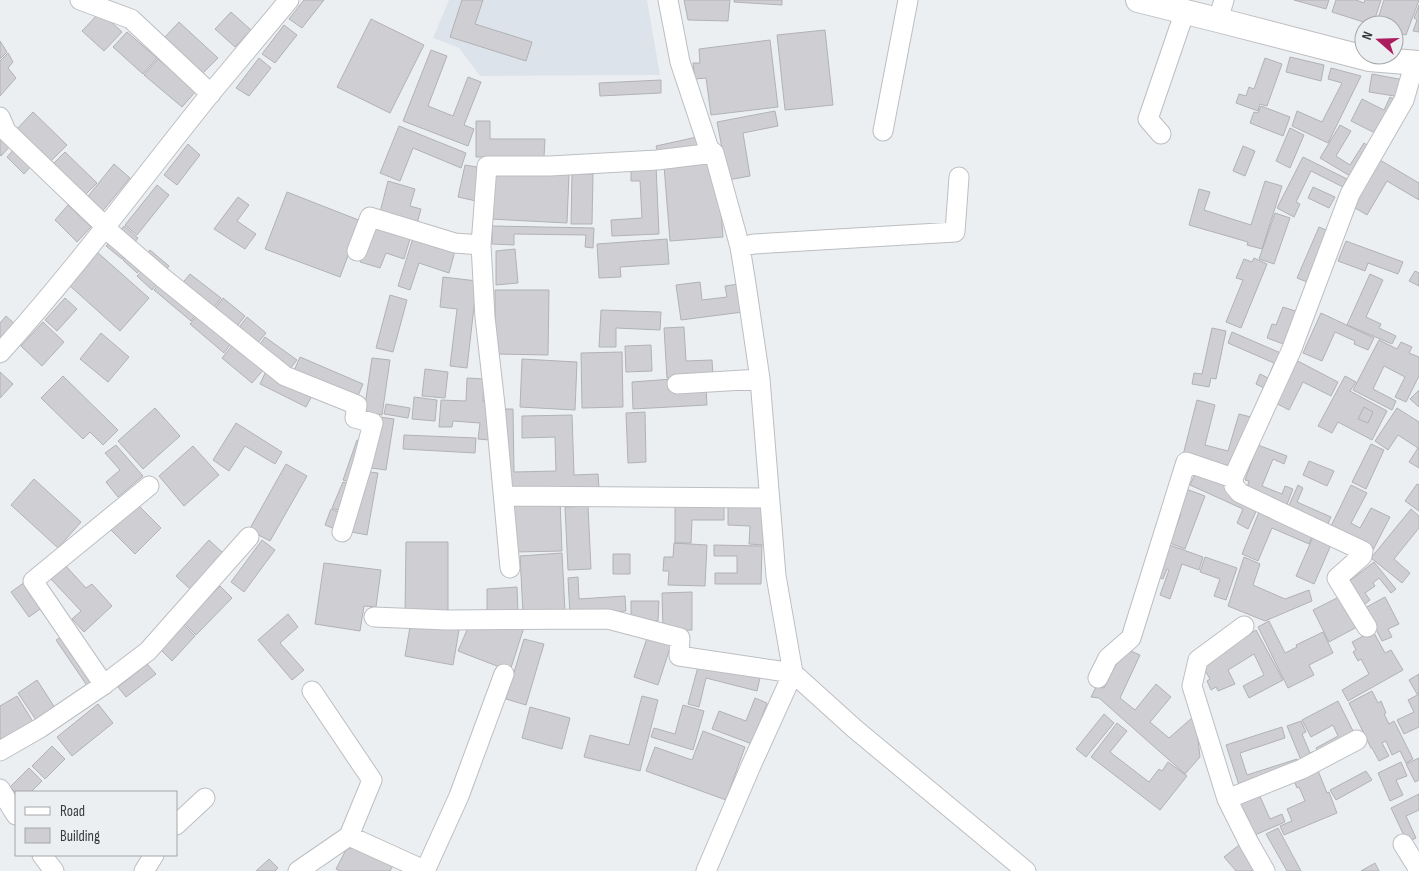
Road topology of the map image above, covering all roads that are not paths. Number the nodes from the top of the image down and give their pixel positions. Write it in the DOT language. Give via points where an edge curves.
graph roads {
  1 [pos="80,0"];
  2 [pos="289,0"];
  3 [pos="668,0"];
  4 [pos="908,0"];
  5 [pos="1138,0"];
  6 [pos="1221,10"];
  7 [pos="1185,11"];
  8 [pos="1417,63"];
  9 [pos="211,94"];
  10 [pos="0,117"];
  11 [pos="883,131"];
  12 [pos="1161,134"];
  13 [pos="714,153"];
  14 [pos="959,177"];
  15 [pos="106,227"];
  16 [pos="481,244"];
  17 [pos="740,248"];
  18 [pos="358,251"];
  19 [pos="0,353"];
  20 [pos="760,379"];
  21 [pos="677,384"];
  22 [pos="1233,478"];
  23 [pos="149,486"];
  24 [pos="504,496"];
  25 [pos="769,498"];
  26 [pos="342,532"];
  27 [pos="249,537"];
  28 [pos="510,568"];
  29 [pos="374,617"];
  30 [pos="1244,626"];
  31 [pos="1367,626"];
  32 [pos="793,673"];
  33 [pos="504,674"];
  34 [pos="1098,678"];
  35 [pos="104,685"];
  36 [pos="312,691"];
  37 [pos="1356,740"];
  38 [pos="0,751"];
  39 [pos="0,789"];
  40 [pos="205,798"];
  41 [pos="1227,799"];
  42 [pos="15,813"];
  43 [pos="178,823"];
  44 [pos="349,836"];
  45 [pos="1403,844"];
  46 [pos="43,856"];
  47 [pos="153,856"];
  48 [pos="1419,870"];
  49 [pos="54,871"];
  50 [pos="144,871"];
  51 [pos="298,871"];
  52 [pos="426,871"];
  53 [pos="706,871"];
  54 [pos="1026,871"];
  55 [pos="1265,871"];
  1 -- 9 [label="street" via="131,19"];
  2 -- 9 [label="street"];
  3 -- 13 [label="street" via="680,62"];
  4 -- 11 [label="street"];
  5 -- 7 [label="main road"];
  6 -- 7 [label="main road"];
  6 -- 8 [label="main road" via="1369,60"];
  7 -- 12 [label="street" via="1148,119"];
  8 -- 22 [label="street" via="1404,100 1350,194 1291,351"];
  9 -- 15 [label="street"];
  10 -- 15 [label="street" via="6,131"];
  13 -- 16 [label="street" via="656,160 487,166"];
  13 -- 17 [label="street"];
  14 -- 17 [label="street" via="955,232 754,244"];
  15 -- 19 [label="street"];
  15 -- 26 [label="street" via="163,278 285,376 357,405 354,418 373,422"];
  16 -- 18 [label="street" via="455,243 370,217"];
  16 -- 24 [label="street" via="485,317"];
  17 -- 20 [label="street"];
  20 -- 21 [label="street"];
  20 -- 25 [label="street"];
  22 -- 31 [label="street" via="1240,493 1363,551 1362,556 1337,578"];
  22 -- 34 [label="street" via="1186,462 1131,638 1108,658"];
  23 -- 35 [label="street" via="33,581"];
  24 -- 25 [label="street"];
  24 -- 28 [label="street"];
  25 -- 32 [label="street" via="776,576"];
  27 -- 35 [label="street" via="148,651"];
  29 -- 32 [label="street" via="608,619 680,638 679,656"];
  30 -- 41 [label="street" via="1198,660 1192,686"];
  32 -- 53 [label="street"];
  32 -- 54 [label="street" via="855,729"];
  33 -- 52 [label="street" via="459,796"];
  35 -- 38 [label="street"];
  36 -- 44 [label="street" via="372,780"];
  37 -- 41 [label="street" via="1302,769"];
  39 -- 42 [label="street"];
  40 -- 43 [label="street"];
  41 -- 55 [label="street"];
  44 -- 51 [label="street"];
  44 -- 52 [label="street"];
  45 -- 48 [label="street"];
  46 -- 49 [label="street"];
  47 -- 50 [label="street"];
}
